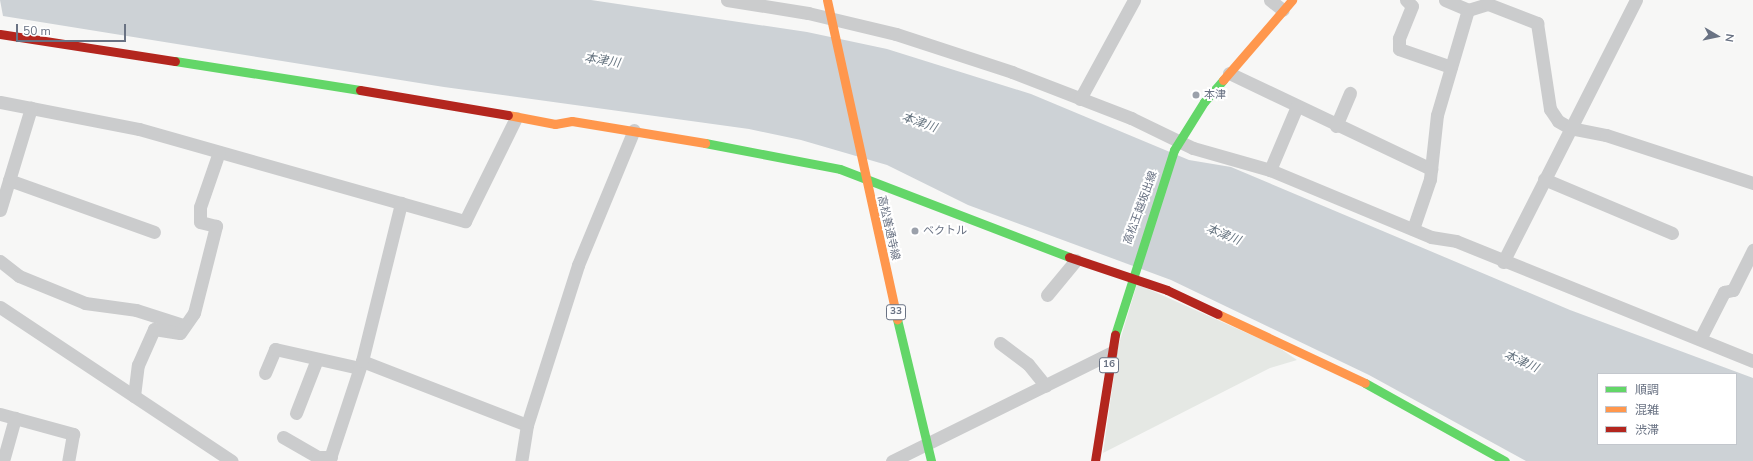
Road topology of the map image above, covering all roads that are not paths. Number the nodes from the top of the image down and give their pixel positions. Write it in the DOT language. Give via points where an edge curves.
graph roads {
  1 [pos="727,0"];
  2 [pos="827,0"];
  3 [pos="1134,0"];
  4 [pos="1270,0"];
  5 [pos="1292,0"];
  6 [pos="1406,0"];
  7 [pos="1445,0"];
  8 [pos="1636,0"];
  9 [pos="1489,2"];
  10 [pos="1284,10"];
  11 [pos="1468,10"];
  12 [pos="831,24"];
  13 [pos="0,34"];
  14 [pos="1451,67"];
  15 [pos="1229,73"];
  16 [pos="1350,93"];
  17 [pos="1080,99"];
  18 [pos="0,102"];
  19 [pos="1297,106"];
  20 [pos="31,108"];
  21 [pos="516,118"];
  22 [pos="1336,126"];
  23 [pos="1570,128"];
  24 [pos="634,130"];
  25 [pos="1177,145"];
  26 [pos="219,152"];
  27 [pos="1431,169"];
  28 [pos="1270,170"];
  29 [pos="864,176"];
  30 [pos="1544,179"];
  31 [pos="9,180"];
  32 [pos="1753,183"];
  33 [pos="401,203"];
  34 [pos="0,210"];
  35 [pos="1413,229"];
  36 [pos="154,232"];
  37 [pos="1672,233"];
  38 [pos="1753,250"];
  39 [pos="1076,260"];
  40 [pos="0,261"];
  41 [pos="1503,262"];
  42 [pos="1130,274"];
  43 [pos="1047,295"];
  44 [pos="0,307"];
  45 [pos="183,324"];
  46 [pos="1700,339"];
  47 [pos="1000,343"];
  48 [pos="1111,353"];
  49 [pos="317,358"];
  50 [pos="1753,361"];
  51 [pos="361,364"];
  52 [pos="265,373"];
  53 [pos="1046,386"];
  54 [pos="134,396"];
  55 [pos="296,413"];
  56 [pos="0,414"];
  57 [pos="15,418"];
  58 [pos="527,425"];
  59 [pos="283,437"];
  60 [pos="926,443"];
  61 [pos="330,459"];
  62 [pos="3,461"];
  63 [pos="68,461"];
  64 [pos="232,461"];
  65 [pos="522,461"];
  66 [pos="892,461"];
  67 [pos="931,461"];
  68 [pos="1095,461"];
  69 [pos="1505,461"];
  1 -- 12 [label="street"];
  2 -- 12 [label="street, 高松善通寺線 / 33"];
  3 -- 17 [label="street"];
  4 -- 10 [label="street"];
  5 -- 10 [label="street, 高松王越坂出線 / 16"];
  6 -- 14 [label="street" via="1412,6 1399,38 1400,49"];
  7 -- 11 [label="street"];
  8 -- 23 [label="street"];
  9 -- 11 [label="street"];
  9 -- 23 [label="street" via="1537,23 1550,109 1558,121"];
  10 -- 15 [label="street, 高松王越坂出線 / 16"];
  11 -- 14 [label="street"];
  12 -- 17 [label="street" via="941,48"];
  12 -- 29 [label="street, 高松善通寺線 / 33"];
  13 -- 21 [label="street" via="489,109"];
  14 -- 27 [label="street" via="1437,115"];
  15 -- 19 [label="street"];
  15 -- 25 [label="street, 高松王越坂出線 / 16"];
  16 -- 22 [label="street"];
  17 -- 25 [label="street"];
  18 -- 20 [label="street"];
  19 -- 22 [label="street"];
  19 -- 28 [label="street"];
  20 -- 26 [label="street" via="140,129"];
  20 -- 31 [label="street"];
  21 -- 24 [label="street"];
  21 -- 33 [label="street" via="465,221"];
  22 -- 27 [label="street"];
  23 -- 30 [label="street"];
  23 -- 32 [label="street" via="1606,135"];
  24 -- 29 [label="street"];
  24 -- 58 [label="street" via="578,265"];
  25 -- 28 [label="street"];
  25 -- 42 [label="street, 高松王越坂出線 / 16"];
  26 -- 33 [label="street"];
  26 -- 45 [label="street" via="200,206 200,222 216,226 215,234 194,313"];
  27 -- 35 [label="street"];
  28 -- 35 [label="street"];
  29 -- 39 [label="street"];
  29 -- 60 [label="street, 高松善通寺線 / 33"];
  30 -- 37 [label="street"];
  30 -- 41 [label="street"];
  31 -- 34 [label="street"];
  31 -- 36 [label="street"];
  33 -- 51 [label="street"];
  35 -- 41 [label="street" via="1456,241"];
  38 -- 46 [label="street" via="1733,290 1724,292"];
  39 -- 42 [label="street"];
  39 -- 43 [label="street"];
  40 -- 45 [label="street" via="19,276 85,303 136,310"];
  41 -- 46 [label="street"];
  42 -- 48 [label="street, 高松王越坂出線 / 16"];
  42 -- 69 [label="street" via="1335,367"];
  44 -- 54 [label="street"];
  45 -- 54 [label="street" via="180,333 154,329 138,365"];
  46 -- 50 [label="street"];
  47 -- 53 [label="street" via="1028,364"];
  48 -- 53 [label="street"];
  48 -- 68 [label="street, 高松王越坂出線 / 16"];
  49 -- 51 [label="street"];
  49 -- 52 [label="street" via="275,349"];
  49 -- 55 [label="street"];
  51 -- 58 [label="street"];
  51 -- 61 [label="street"];
  53 -- 60 [label="street"];
  54 -- 64 [label="street"];
  56 -- 57 [label="street"];
  57 -- 62 [label="street"];
  57 -- 63 [label="street" via="73,434"];
  58 -- 65 [label="street"];
  59 -- 61 [label="street" via="317,457"];
  60 -- 66 [label="street"];
  60 -- 67 [label="street, 高松善通寺線 / 33"];
}
